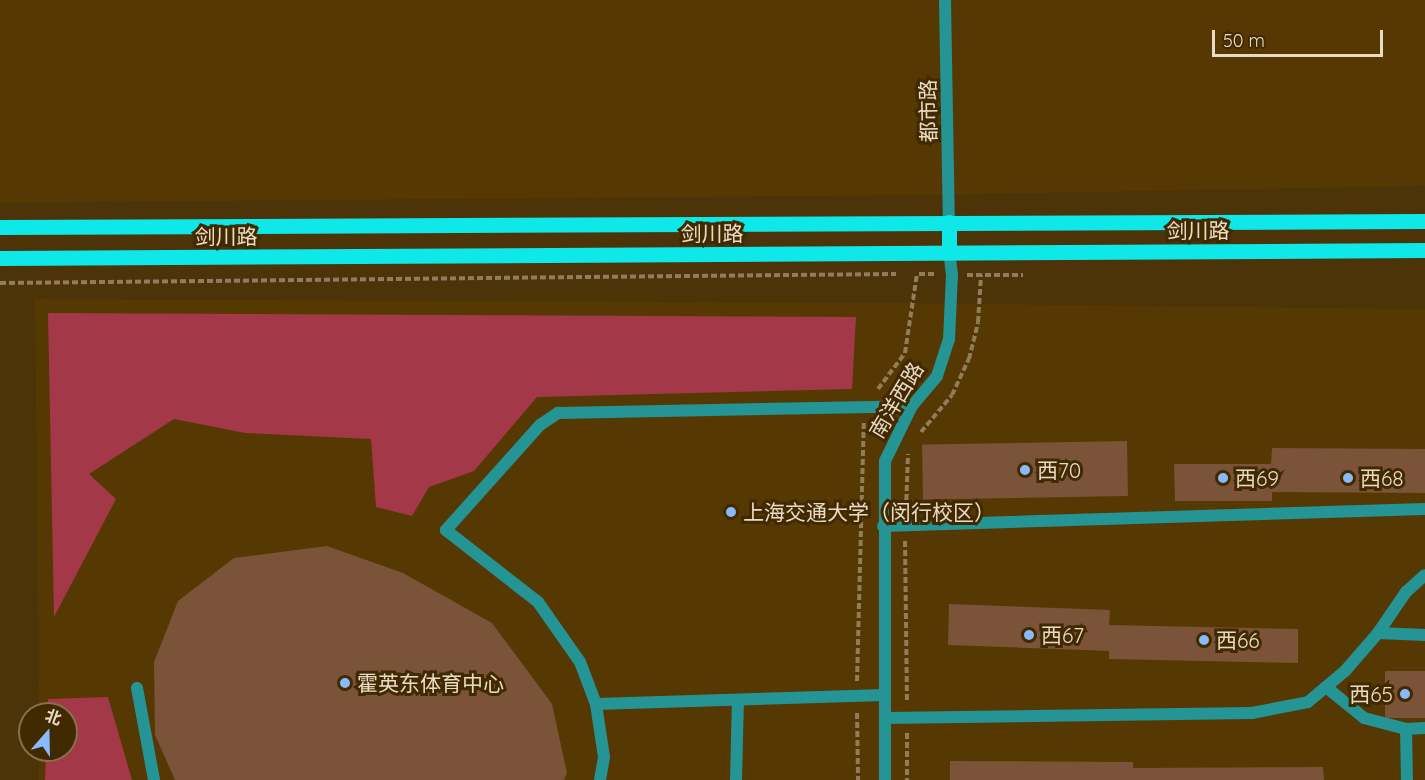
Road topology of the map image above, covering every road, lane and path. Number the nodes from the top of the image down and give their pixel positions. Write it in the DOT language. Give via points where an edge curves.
graph roads {
  1 [pos="945,0"];
  2 [pos="1425,221"];
  3 [pos="949,222"];
  4 [pos="0,227"];
  5 [pos="1425,250"];
  6 [pos="949,252"];
  7 [pos="0,258"];
  8 [pos="952,274"];
  9 [pos="1023,275"];
  10 [pos="0,283"];
  11 [pos="912,406"];
  12 [pos="1425,509"];
  13 [pos="883,526"];
  14 [pos="1425,575"];
  15 [pos="1378,633"];
  16 [pos="1425,634"];
  17 [pos="1326,687"];
  18 [pos="137,688"];
  19 [pos="884,695"];
  20 [pos="738,700"];
  21 [pos="596,704"];
  22 [pos="885,718"];
  23 [pos="1425,728"];
  24 [pos="1406,729"];
  25 [pos="154,780"];
  26 [pos="600,780"];
  27 [pos="736,780"];
  28 [pos="885,780"];
  29 [pos="1407,780"];
  1 -- 3 [label="street, 都市路"];
  2 -- 3 [label="main road, 剑川路"];
  3 -- 4 [label="main road, 剑川路"];
  3 -- 6 [label="main road, 南洋西路"];
  5 -- 6 [label="main road, 剑川路"];
  6 -- 7 [label="main road, 剑川路"];
  6 -- 8 [label="street, 南洋西路"];
  8 -- 9 [label="path"];
  8 -- 10 [label="path"];
  8 -- 11 [label="street, 南洋西路" via="949,340 937,376"];
  11 -- 13 [label="street, 南洋西路" via="885,461"];
  11 -- 21 [label="street" via="558,413 540,425 446,530 538,602 580,662"];
  12 -- 13 [label="street"];
  13 -- 19 [label="street, 南洋西路"];
  14 -- 15 [label="street" via="1406,592"];
  15 -- 16 [label="street"];
  15 -- 17 [label="street"];
  17 -- 22 [label="street" via="1308,702 1252,713"];
  17 -- 24 [label="street" via="1364,718"];
  18 -- 25 [label="street"];
  19 -- 20 [label="street"];
  19 -- 22 [label="street, 南洋西路"];
  20 -- 21 [label="street"];
  20 -- 27 [label="street"];
  21 -- 26 [label="street" via="604,757"];
  22 -- 28 [label="street, 南洋西路"];
  23 -- 24 [label="street"];
  24 -- 29 [label="street"];
}
